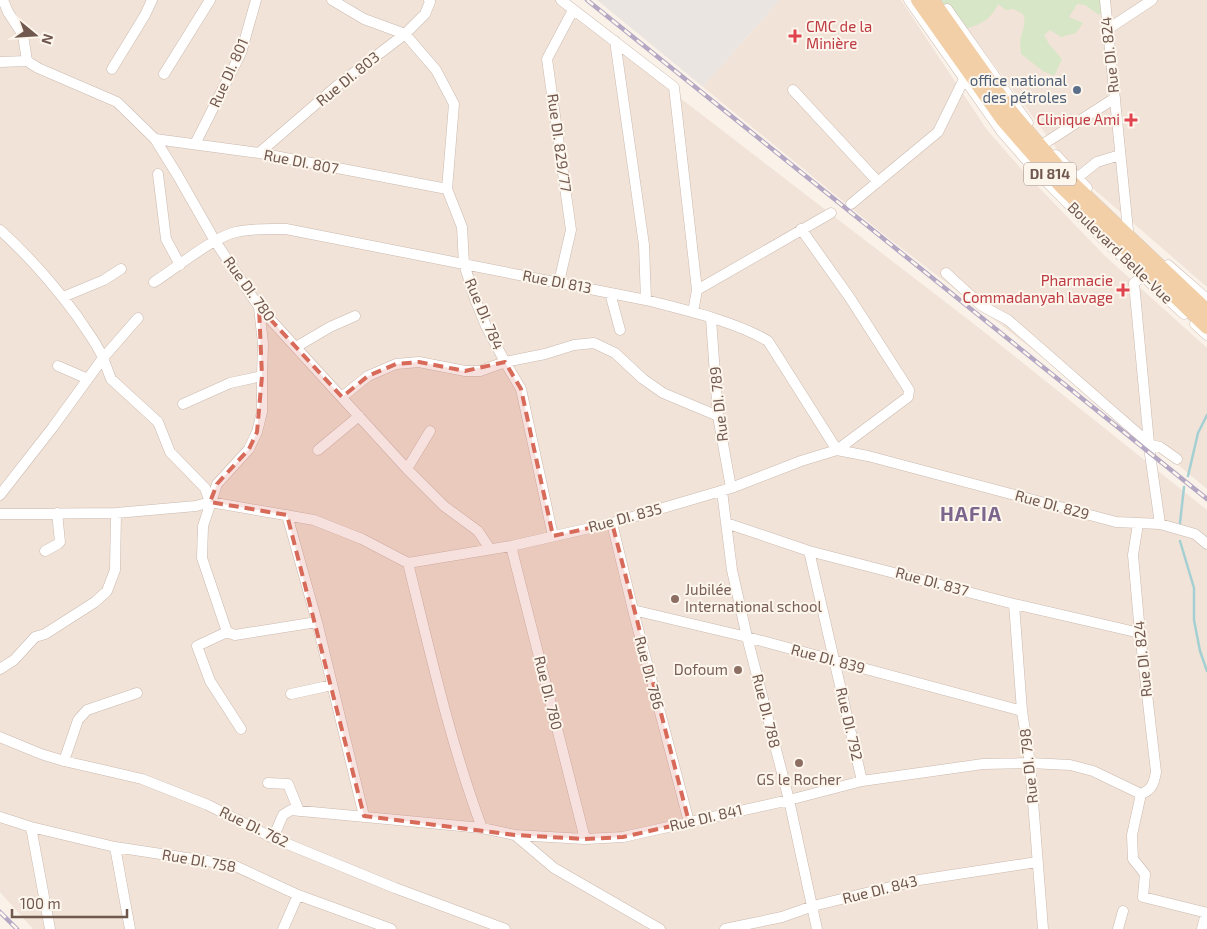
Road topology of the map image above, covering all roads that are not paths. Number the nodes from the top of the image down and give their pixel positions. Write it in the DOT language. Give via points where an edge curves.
graph roads {
  1 [pos="3,0"];
  2 [pos="152,0"];
  3 [pos="210,0"];
  4 [pos="256,0"];
  5 [pos="332,0"];
  6 [pos="429,0"];
  7 [pos="561,0"];
  8 [pos="910,0"];
  9 [pos="918,0"];
  10 [pos="932,0"];
  11 [pos="940,0"];
  12 [pos="1105,0"];
  13 [pos="1152,0"];
  14 [pos="572,10"];
  15 [pos="1108,29"];
  16 [pos="405,34"];
  17 [pos="616,41"];
  18 [pos="27,61"];
  19 [pos="0,62"];
  20 [pos="112,69"];
  21 [pos="164,74"];
  22 [pos="964,78"];
  23 [pos="793,90"];
  24 [pos="1115,98"];
  25 [pos="155,139"];
  26 [pos="1045,142"];
  27 [pos="195,144"];
  28 [pos="259,154"];
  29 [pos="1120,155"];
  30 [pos="158,174"];
  31 [pos="1077,178"];
  32 [pos="878,182"];
  33 [pos="447,189"];
  34 [pos="851,204"];
  35 [pos="831,213"];
  36 [pos="801,229"];
  37 [pos="0,230"];
  38 [pos="1128,230"];
  39 [pos="215,241"];
  40 [pos="464,264"];
  41 [pos="180,265"];
  42 [pos="121,269"];
  43 [pos="946,273"];
  44 [pos="1143,276"];
  45 [pos="154,282"];
  46 [pos="559,282"];
  47 [pos="697,290"];
  48 [pos="610,293"];
  49 [pos="63,297"];
  50 [pos="1207,299"];
  51 [pos="646,300"];
  52 [pos="259,307"];
  53 [pos="1207,311"];
  54 [pos="693,312"];
  55 [pos="356,316"];
  56 [pos="138,318"];
  57 [pos="711,319"];
  58 [pos="1207,327"];
  59 [pos="620,330"];
  60 [pos="1207,335"];
  61 [pos="296,347"];
  62 [pos="103,358"];
  63 [pos="505,362"];
  64 [pos="58,366"];
  65 [pos="262,376"];
  66 [pos="88,379"];
  67 [pos="342,397"];
  68 [pos="183,404"];
  69 [pos="359,416"];
  70 [pos="718,416"];
  71 [pos="430,431"];
  72 [pos="1151,444"];
  73 [pos="318,450"];
  74 [pos="837,450"];
  75 [pos="1178,459"];
  76 [pos="407,469"];
  77 [pos="726,490"];
  78 [pos="0,495"];
  79 [pos="210,502"];
  80 [pos="57,513"];
  81 [pos="116,513"];
  82 [pos="0,514"];
  83 [pos="287,515"];
  84 [pos="612,523"];
  85 [pos="726,523"];
  86 [pos="1138,524"];
  87 [pos="1160,524"];
  88 [pos="553,536"];
  89 [pos="1207,544"];
  90 [pos="511,546"];
  91 [pos="490,549"];
  92 [pos="809,550"];
  93 [pos="45,551"];
  94 [pos="408,563"];
  95 [pos="1014,604"];
  96 [pos="633,610"];
  97 [pos="316,622"];
  98 [pos="227,632"];
  99 [pos="1140,634"];
  100 [pos="747,637"];
  101 [pos="834,661"];
  102 [pos="0,669"];
  103 [pos="332,685"];
  104 [pos="137,693"];
  105 [pos="291,694"];
  106 [pos="1022,711"];
  107 [pos="241,729"];
  108 [pos="0,737"];
  109 [pos="64,761"];
  110 [pos="1030,763"];
  111 [pos="862,781"];
  112 [pos="268,783"];
  113 [pos="1144,793"];
  114 [pos="789,800"];
  115 [pos="299,811"];
  116 [pos="364,816"];
  117 [pos="0,817"];
  118 [pos="689,822"];
  119 [pos="31,827"];
  120 [pos="482,828"];
  121 [pos="515,835"];
  122 [pos="272,838"];
  123 [pos="585,839"];
  124 [pos="115,847"];
  125 [pos="1037,862"];
  126 [pos="298,895"];
  127 [pos="813,906"];
  128 [pos="1123,910"];
  129 [pos="1207,913"];
  130 [pos="50,929"];
  131 [pos="130,929"];
  132 [pos="283,929"];
  133 [pos="391,929"];
  134 [pos="505,929"];
  135 [pos="660,929"];
  136 [pos="724,929"];
  137 [pos="817,929"];
  138 [pos="1043,929"];
  139 [pos="1118,929"];
  140 [pos="1202,929"];
  1 -- 18 [label="street" via="23,35"];
  2 -- 20 [label="street"];
  3 -- 21 [label="street"];
  4 -- 27 [label="street, Rue DI. 801" via="241,53"];
  5 -- 16 [label="street, Rue DI. 784" via="364,19"];
  6 -- 16 [label="street, Rue DI. 803" via="425,14"];
  7 -- 14 [label="street"];
  8 -- 22 [label="street, Boulevard Belle-Vue"];
  9 -- 58 [label="main road, Boulevard Belle-Vue / DI 814" via="1003,120 1061,186"];
  10 -- 53 [label="main road, Boulevard Belle-Vue / DI 814" via="1012,113 1069,180"];
  11 -- 26 [label="street, Boulevard Belle-Vue" via="1029,125"];
  12 -- 15 [label="street, Rue DI. 824"];
  13 -- 15 [label="street"];
  14 -- 17 [label="street"];
  14 -- 46 [label="street, Rue DI. 829/77" via="547,59 571,230"];
  15 -- 24 [label="street, Rue DI. 824"];
  16 -- 28 [label="street, Rue DI. 803" via="338,85"];
  16 -- 33 [label="street, Rue DI. 784" via="436,70 454,104"];
  17 -- 47 [label="street" via="674,87"];
  17 -- 51 [label="street" via="644,245"];
  18 -- 19 [label="street"];
  18 -- 25 [label="street, Rue DI. 780" via="117,102"];
  22 -- 32 [label="street" via="938,132"];
  22 -- 44 [label="street, Boulevard Belle-Vue" via="1002,132 1035,170"];
  23 -- 32 [label="street"];
  24 -- 26 [label="street"];
  24 -- 29 [label="street, Rue DI. 824"];
  25 -- 27 [label="street, Rue DI. 807"];
  25 -- 39 [label="street, Rue DI. 780"];
  26 -- 31 [label="street, Boulevard Belle-Vue"];
  27 -- 28 [label="street, Rue DI. 807"];
  28 -- 33 [label="street, Rue DI. 807"];
  29 -- 31 [label="street" via="1097,162"];
  29 -- 38 [label="street, Rue DI. 824"];
  30 -- 41 [label="street" via="166,239"];
  31 -- 38 [label="street, Boulevard Belle-Vue"];
  32 -- 34 [label="street"];
  33 -- 40 [label="street, Rue DI. 784" via="462,227"];
  35 -- 36 [label="street"];
  36 -- 47 [label="street"];
  36 -- 74 [label="street" via="910,390 908,397"];
  37 -- 49 [label="street" via="27,255"];
  38 -- 50 [label="street, Boulevard Belle-Vue"];
  39 -- 40 [label="street, Rue DI 813" via="234,232 286,229"];
  39 -- 41 [label="street, Rue DI 813"];
  39 -- 52 [label="street, Rue DI. 780"];
  40 -- 46 [label="street, Rue DI 813"];
  40 -- 63 [label="street, Rue DI. 784" via="475,300"];
  41 -- 45 [label="street, Rue DI 813"];
  42 -- 49 [label="street" via="104,280"];
  43 -- 72 [label="street" via="982,306 1008,320"];
  44 -- 60 [label="street, Boulevard Belle-Vue"];
  44 -- 72 [label="street" via="1134,283"];
  46 -- 48 [label="street, Rue DI 813"];
  47 -- 54 [label="street"];
  48 -- 51 [label="street, Rue DI 813"];
  48 -- 59 [label="street"];
  49 -- 62 [label="street"];
  51 -- 54 [label="street, Rue DI 813"];
  52 -- 61 [label="street, Rue DI. 780"];
  52 -- 65 [label="street"];
  54 -- 57 [label="street, Rue DI 813"];
  55 -- 61 [label="street"];
  56 -- 62 [label="street"];
  57 -- 70 [label="street, Rue DI. 789"];
  57 -- 74 [label="street, Rue DI 813" via="756,334 768,342"];
  61 -- 67 [label="street, Rue DI. 780"];
  62 -- 66 [label="street"];
  62 -- 79 [label="street" via="111,379 158,422 170,452 205,488"];
  63 -- 67 [label="street" via="480,371 419,362 396,364 368,376"];
  63 -- 70 [label="street" via="594,343 615,353 643,380 663,393"];
  63 -- 88 [label="street, Rue DI. 784" via="521,389"];
  64 -- 66 [label="street"];
  65 -- 68 [label="street" via="230,384"];
  65 -- 79 [label="street" via="262,412 257,432 249,449 217,484"];
  66 -- 78 [label="street"];
  67 -- 69 [label="street, Rue DI. 780"];
  69 -- 73 [label="street"];
  69 -- 76 [label="street, Rue DI. 780"];
  70 -- 77 [label="street, Rue DI. 789"];
  71 -- 76 [label="street"];
  72 -- 75 [label="street"];
  72 -- 87 [label="street"];
  74 -- 77 [label="street, Rue DI. 835"];
  74 -- 86 [label="street, Rue DI. 829" via="1116,522"];
  76 -- 91 [label="street, Rue DI. 780" via="444,506 478,531"];
  77 -- 84 [label="street, Rue DI. 835"];
  77 -- 85 [label="street, Rue DI. 788"];
  79 -- 81 [label="street"];
  79 -- 83 [label="street"];
  79 -- 98 [label="street" via="203,526 202,558"];
  80 -- 81 [label="street"];
  80 -- 82 [label="street"];
  80 -- 93 [label="street" via="60,542"];
  81 -- 102 [label="street" via="114,570 107,590 95,602 35,637 14,660"];
  83 -- 94 [label="street" via="314,520 362,539"];
  83 -- 97 [label="street"];
  84 -- 88 [label="street, Rue DI. 835"];
  84 -- 96 [label="street, Rue DI. 786"];
  85 -- 92 [label="street, Rue DI. 837"];
  85 -- 100 [label="street, Rue DI. 788" via="732,570"];
  86 -- 87 [label="street, Rue DI. 829"];
  86 -- 99 [label="street, Rue DI. 824" via="1133,555"];
  87 -- 89 [label="street, Rue DI. 829" via="1196,534"];
  88 -- 90 [label="street, Rue DI. 835"];
  90 -- 91 [label="street, Rue DI. 835"];
  90 -- 123 [label="street, Rue DI. 780"];
  91 -- 94 [label="street, Rue DI. 835"];
  92 -- 95 [label="street, Rue DI. 837"];
  92 -- 101 [label="street, Rue DI. 792"];
  94 -- 120 [label="street" via="447,720"];
  95 -- 99 [label="street, Rue DI. 837"];
  95 -- 106 [label="street, Rue DI. 798"];
  96 -- 100 [label="street, Rue DI. 839"];
  96 -- 118 [label="street, Rue DI. 786"];
  97 -- 98 [label="street" via="235,635"];
  97 -- 103 [label="street"];
  98 -- 107 [label="street" via="197,646 210,681"];
  99 -- 113 [label="street, Rue DI. 824" via="1156,772 1153,785"];
  100 -- 101 [label="street, Rue DI. 839"];
  100 -- 114 [label="street, Rue DI. 788"];
  101 -- 106 [label="street, Rue DI. 839"];
  101 -- 111 [label="street, Rue DI. 792"];
  103 -- 105 [label="street"];
  103 -- 116 [label="street"];
  104 -- 109 [label="street" via="87,710 78,720"];
  106 -- 110 [label="street, Rue DI. 798"];
  108 -- 109 [label="street, Rue DI. 762"];
  109 -- 122 [label="street, Rue DI. 762" via="142,779 208,805"];
  110 -- 111 [label="street, Rue DI. 841" via="983,764"];
  110 -- 113 [label="street, Rue DI. 841" via="1070,765"];
  110 -- 125 [label="street, Rue DI. 798"];
  111 -- 114 [label="street, Rue DI. 841"];
  112 -- 115 [label="street" via="288,784"];
  113 -- 129 [label="street, Rue DI. 824" via="1132,835 1133,859 1145,874 1143,897"];
  114 -- 118 [label="street, Rue DI. 841"];
  114 -- 127 [label="street, Rue DI. 788"];
  115 -- 116 [label="street, Rue DI. 841"];
  115 -- 122 [label="street" via="291,810 283,815"];
  116 -- 120 [label="street, Rue DI. 841"];
  117 -- 119 [label="street, Rue DI. 758"];
  118 -- 123 [label="street, Rue DI. 841" via="623,837"];
  119 -- 124 [label="street, Rue DI. 758"];
  119 -- 130 [label="street"];
  120 -- 121 [label="street, Rue DI. 841"];
  121 -- 123 [label="street, Rue DI. 841"];
  121 -- 135 [label="street" via="554,868"];
  122 -- 134 [label="street, Rue DI. 762"];
  124 -- 126 [label="street, Rue DI. 758" via="233,865"];
  124 -- 131 [label="street"];
  125 -- 127 [label="street, Rue DI. 843" via="919,880"];
  125 -- 138 [label="street, Rue DI. 798"];
  126 -- 132 [label="street"];
  126 -- 133 [label="street, Rue DI. 758"];
  127 -- 136 [label="street, Rue DI. 843" via="782,917"];
  127 -- 137 [label="street, Rue DI. 788"];
  128 -- 139 [label="street"];
  129 -- 140 [label="street"];
}
